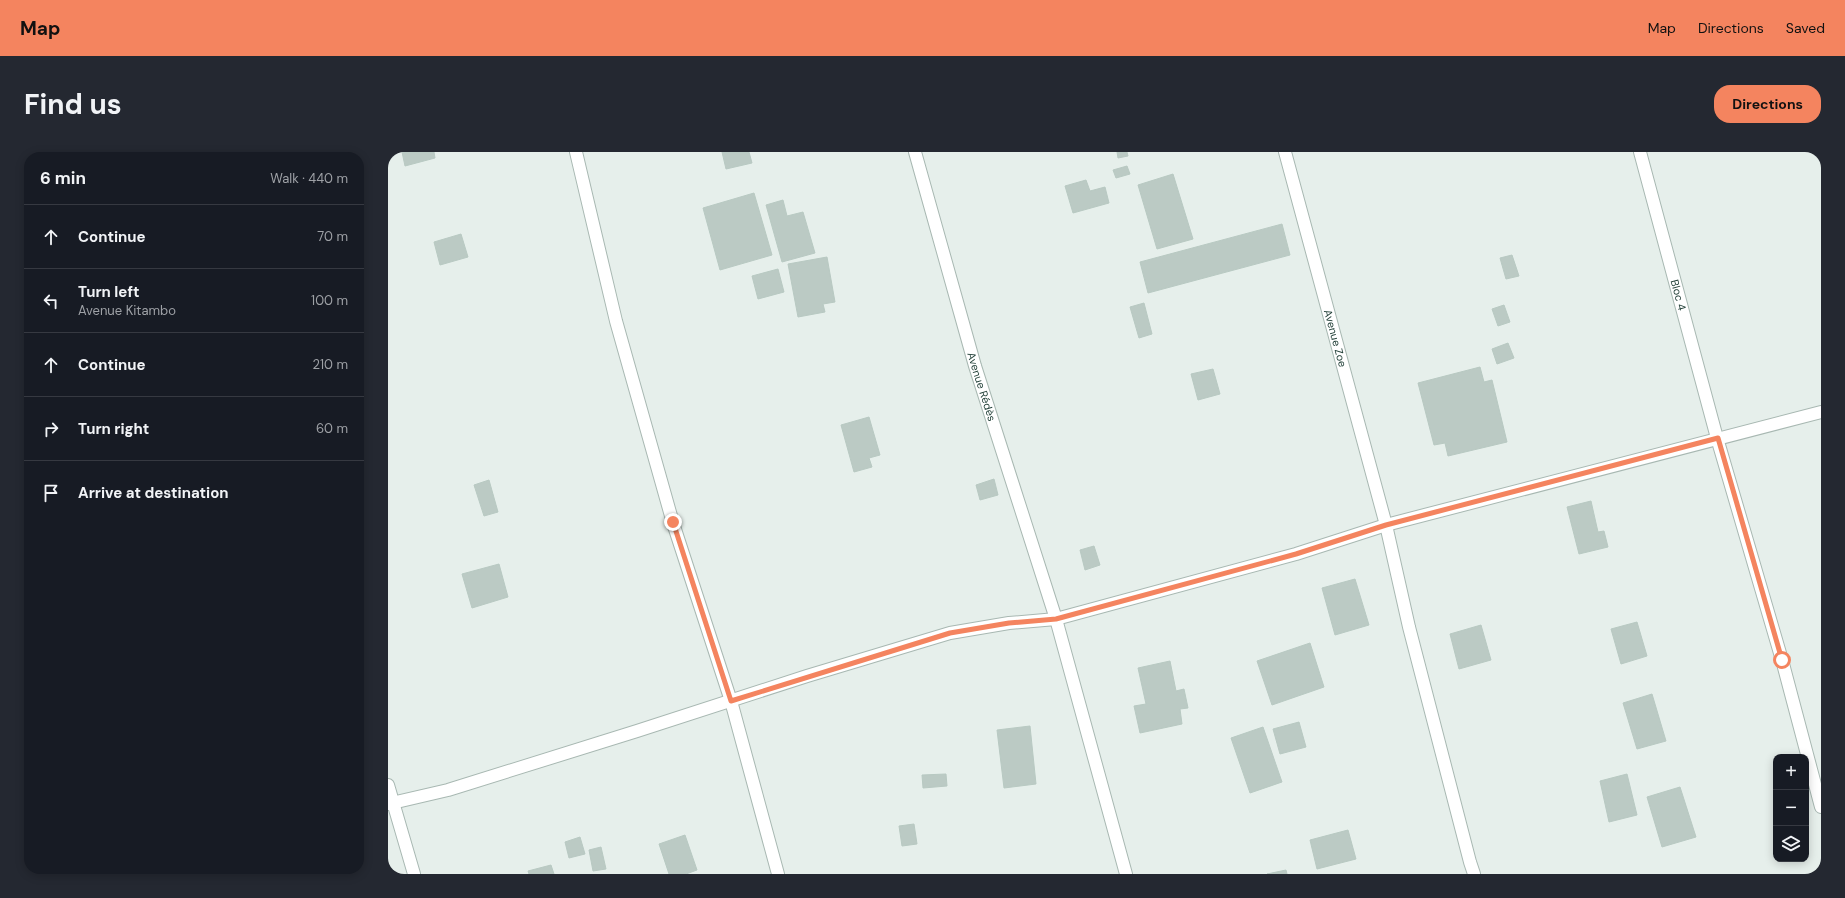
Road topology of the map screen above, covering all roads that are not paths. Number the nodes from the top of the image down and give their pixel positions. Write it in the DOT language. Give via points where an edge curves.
graph roads {
  1 [pos="576,152"];
  2 [pos="915,152"];
  3 [pos="1285,152"];
  4 [pos="1640,152"];
  5 [pos="1821,412"];
  6 [pos="1718,438"];
  7 [pos="1386,525"];
  8 [pos="1056,619"];
  9 [pos="731,701"];
  10 [pos="388,785"];
  11 [pos="391,804"];
  12 [pos="1821,807"];
  13 [pos="414,874"];
  14 [pos="778,874"];
  15 [pos="1126,874"];
  16 [pos="1474,874"];
  1 -- 9 [label="street" via="616,321 671,515"];
  2 -- 8 [label="street, Avenue Rédès" via="975,366"];
  3 -- 7 [label="street, Avenue Zoe"];
  4 -- 6 [label="street, Bloc 4"];
  5 -- 6 [label="street"];
  6 -- 7 [label="street"];
  6 -- 12 [label="street, Bloc 4"];
  7 -- 8 [label="street" via="1296,554"];
  7 -- 16 [label="street, Avenue Zoe" via="1409,627"];
  8 -- 9 [label="street" via="1009,623 950,633"];
  8 -- 15 [label="street, Avenue Rédès"];
  9 -- 11 [label="street" via="448,790"];
  9 -- 14 [label="street"];
  10 -- 11 [label="street"];
  11 -- 13 [label="street"];
}
